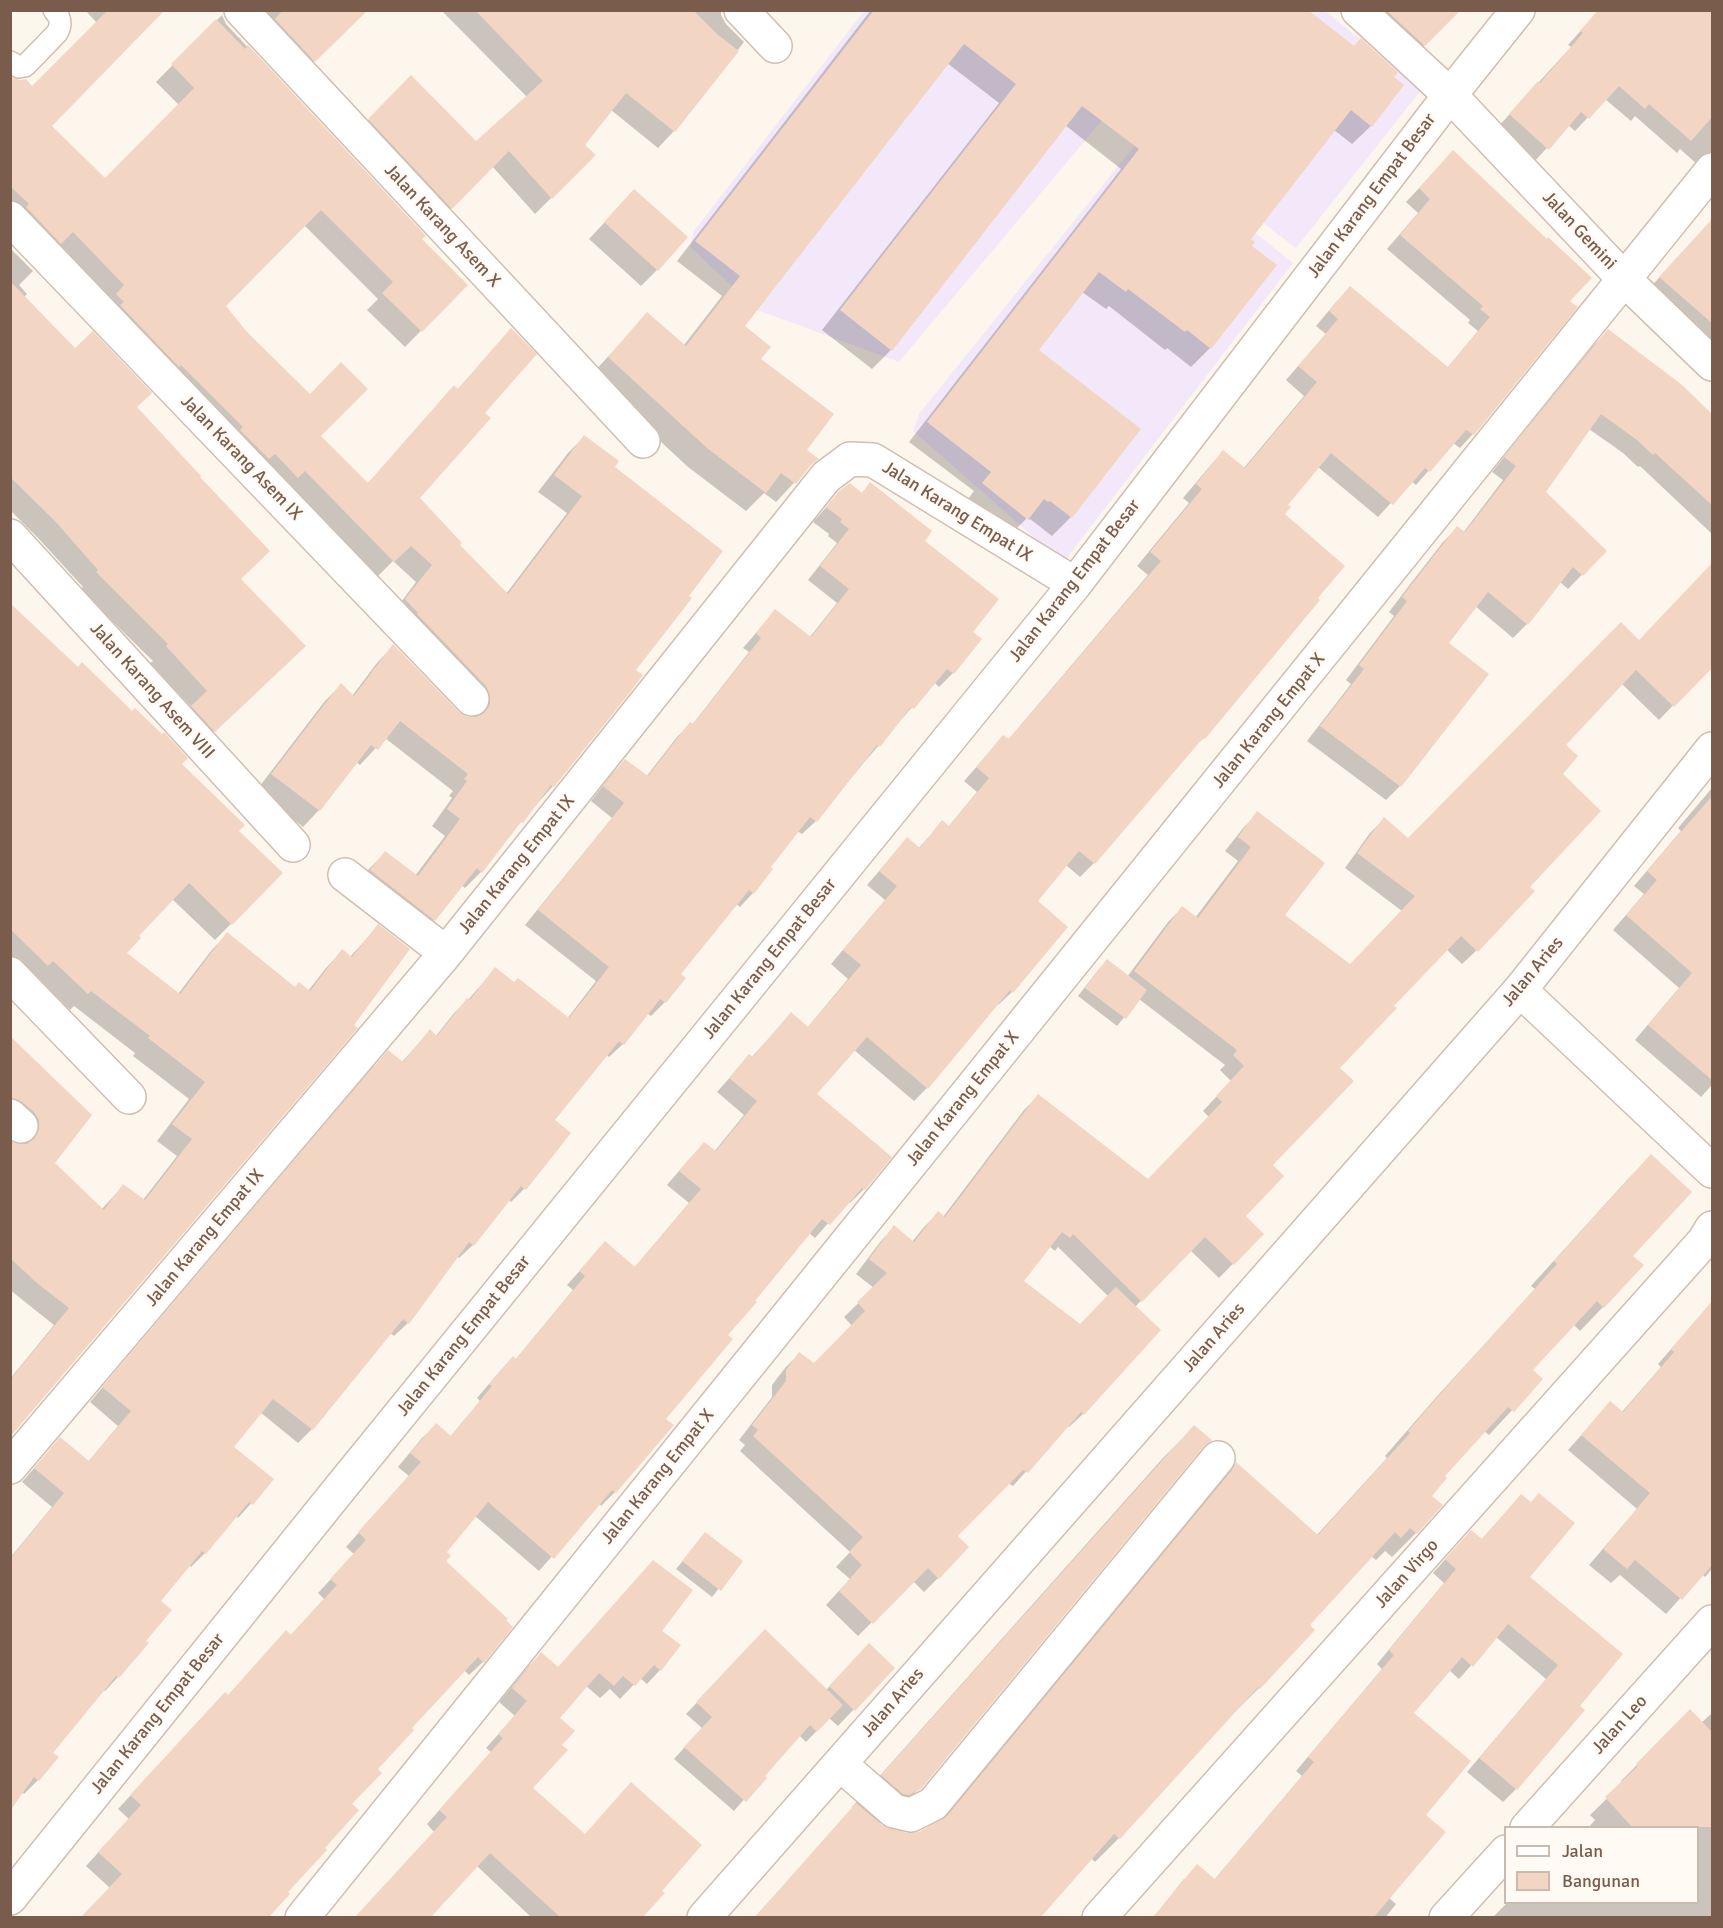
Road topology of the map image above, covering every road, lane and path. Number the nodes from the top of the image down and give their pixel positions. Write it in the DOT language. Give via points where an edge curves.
graph roads {
  1 [pos="54,10"];
  2 [pos="241,10"];
  3 [pos="741,10"];
  4 [pos="1358,10"];
  5 [pos="1518,10"];
  6 [pos="775,46"];
  7 [pos="10,62"];
  8 [pos="1450,95"];
  9 [pos="1713,170"];
  10 [pos="10,218"];
  11 [pos="1625,280"];
  12 [pos="1713,364"];
  13 [pos="644,441"];
  14 [pos="10,536"];
  15 [pos="1075,584"];
  16 [pos="472,699"];
  17 [pos="1713,749"];
  18 [pos="293,845"];
  19 [pos="345,875"];
  20 [pos="446,953"];
  21 [pos="10,974"];
  22 [pos="1520,990"];
  23 [pos="129,1097"];
  24 [pos="1713,1171"];
  25 [pos="1713,1228"];
  26 [pos="1218,1458"];
  27 [pos="10,1467"];
  28 [pos="1713,1622"];
  29 [pos="840,1764"];
  30 [pos="1528,1826"];
  31 [pos="1504,1854"];
  32 [pos="10,1898"];
  33 [pos="302,1917"];
  34 [pos="705,1917"];
  35 [pos="1099,1917"];
  36 [pos="1446,1917"];
  1 -- 7 [label="lane" via="61,26 57,33 25,66"];
  2 -- 13 [label="street, Jalan Karang Asem X"];
  3 -- 6 [label="street"];
  4 -- 8 [label="street, Jalan Gemini"];
  5 -- 8 [label="street, Jalan Karang Empat Besar"];
  8 -- 11 [label="street, Jalan Gemini"];
  8 -- 15 [label="street, Jalan Karang Empat Besar"];
  9 -- 11 [label="street, Jalan Karang Empat X"];
  10 -- 16 [label="street, Jalan Karang Asem IX"];
  11 -- 12 [label="street, Jalan Gemini"];
  11 -- 33 [label="street, Jalan Karang Empat X"];
  14 -- 18 [label="street, Jalan Karang Asem VIII"];
  15 -- 20 [label="street, Jalan Karang Empat IX" via="873,460 850,459 826,477"];
  15 -- 32 [label="street, Jalan Karang Empat Besar"];
  17 -- 22 [label="street, Jalan Aries"];
  19 -- 20 [label="street"];
  20 -- 27 [label="street, Jalan Karang Empat IX"];
  21 -- 23 [label="street"];
  22 -- 24 [label="street"];
  22 -- 29 [label="street, Jalan Aries"];
  25 -- 35 [label="street, Jalan Virgo"];
  26 -- 29 [label="street" via="933,1804 911,1815 894,1811"];
  28 -- 30 [label="street, Jalan Leo"];
  29 -- 34 [label="street, Jalan Aries"];
  31 -- 36 [label="street"];
}
